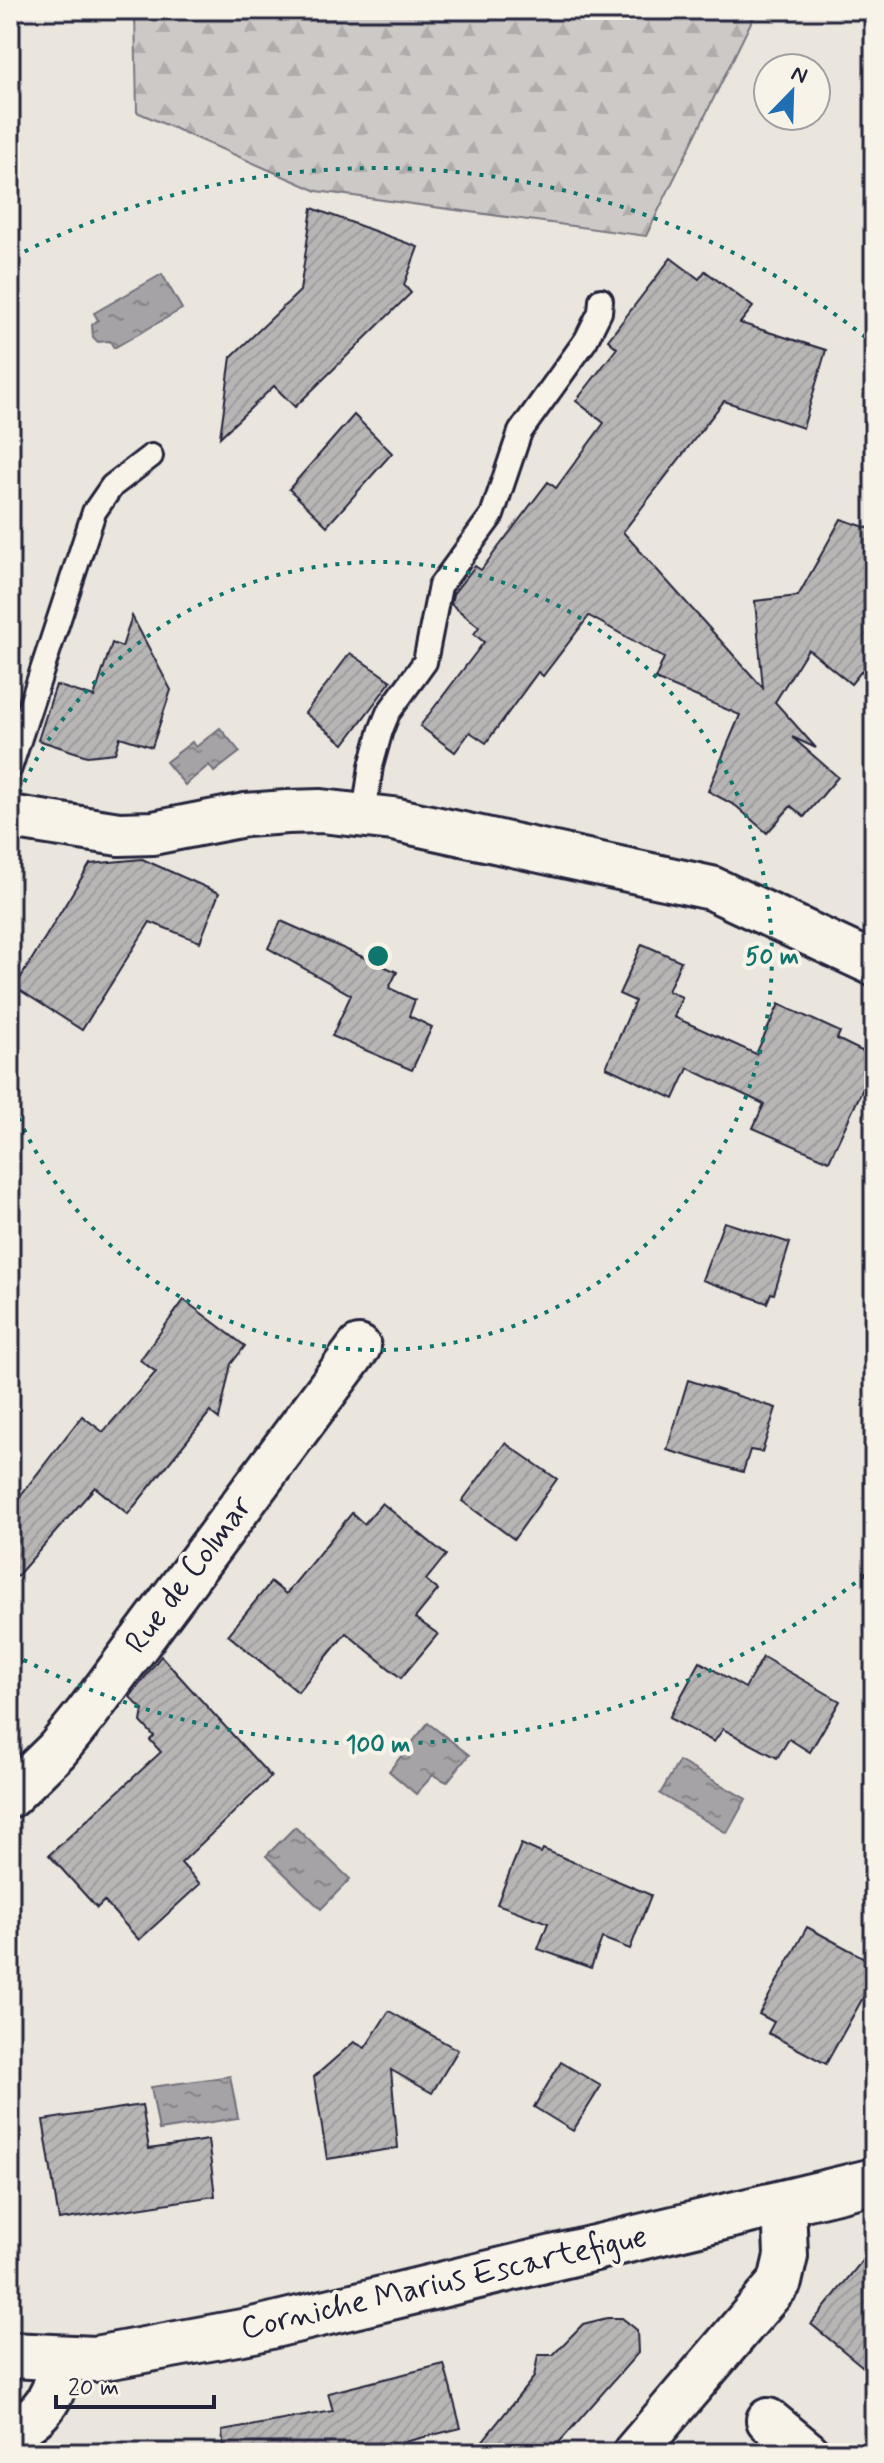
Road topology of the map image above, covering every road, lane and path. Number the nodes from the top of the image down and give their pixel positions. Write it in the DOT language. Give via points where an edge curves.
graph roads {
  1 [pos="601,300"];
  2 [pos="151,456"];
  3 [pos="10,768"];
  4 [pos="364,815"];
  5 [pos="14,826"];
  6 [pos="874,964"];
  7 [pos="359,1347"];
  8 [pos="10,1796"];
  9 [pos="874,2181"];
  10 [pos="784,2203"];
  11 [pos="10,2355"];
  12 [pos="60,2357"];
  13 [pos="768,2420"];
  14 [pos="10,2430"];
  15 [pos="634,2453"];
  16 [pos="808,2453"];
  1 -- 4 [label="lane" via="586,340 520,432 492,515 440,586 425,662 381,730"];
  2 -- 3 [label="lane" via="112,486 94,512"];
  4 -- 5 [label="street" via="273,813 153,833"];
  4 -- 6 [label="street" via="509,841 711,888"];
  7 -- 8 [label="street, Rue de Colmar" via="87,1713"];
  9 -- 10 [label="main road, Corniche Marius Escartefigue"];
  10 -- 12 [label="main road, Corniche Marius Escartefigue" via="253,2330 95,2359"];
  10 -- 15 [label="street" via="787,2246 780,2282"];
  11 -- 12 [label="main road, Corniche Marius Escartefigue"];
  12 -- 14 [label="street" via="51,2398 34,2418"];
  13 -- 16 [label="street"];
}
